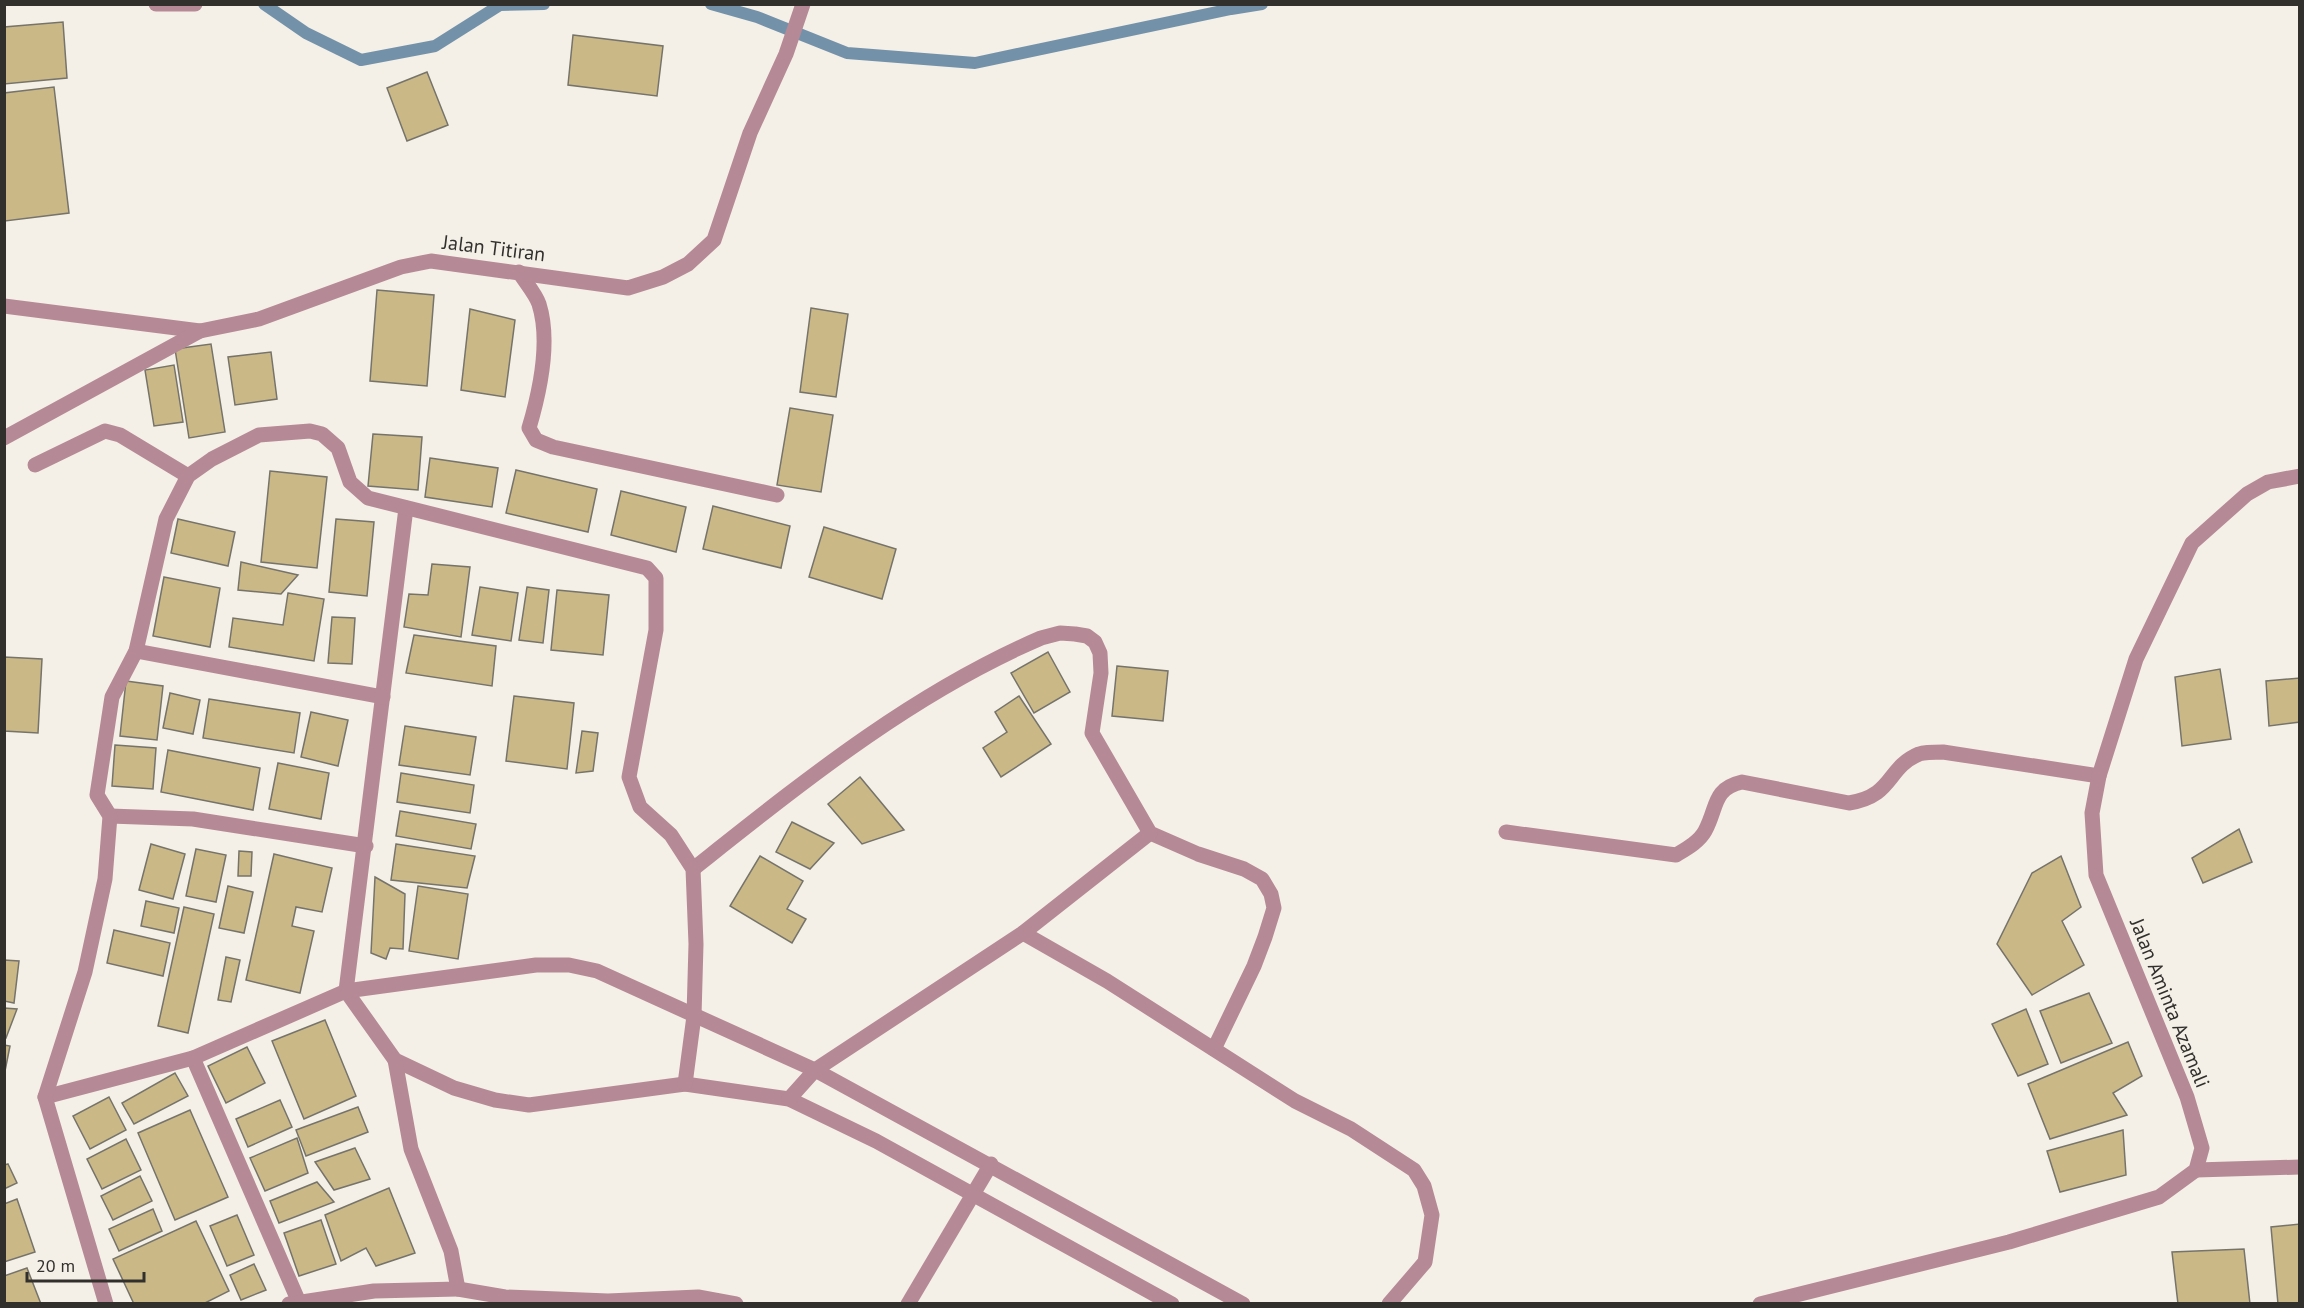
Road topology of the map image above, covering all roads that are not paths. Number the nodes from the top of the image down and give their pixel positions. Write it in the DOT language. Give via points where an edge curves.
graph roads {
  1 [pos="156,4"];
  2 [pos="195,4"];
  3 [pos="803,4"];
  4 [pos="519,272"];
  5 [pos="4,306"];
  6 [pos="200,331"];
  7 [pos="4,438"];
  8 [pos="35,465"];
  9 [pos="188,476"];
  10 [pos="2300,476"];
  11 [pos="777,495"];
  12 [pos="406,508"];
  13 [pos="136,651"];
  14 [pos="382,697"];
  15 [pos="2099,776"];
  16 [pos="110,816"];
  17 [pos="1506,832"];
  18 [pos="1150,833"];
  19 [pos="366,846"];
  20 [pos="693,869"];
  21 [pos="1023,933"];
  22 [pos="346,992"];
  23 [pos="694,1016"];
  24 [pos="1214,1049"];
  25 [pos="193,1058"];
  26 [pos="395,1060"];
  27 [pos="815,1070"];
  28 [pos="685,1084"];
  29 [pos="45,1097"];
  30 [pos="789,1099"];
  31 [pos="991,1164"];
  32 [pos="2300,1167"];
  33 [pos="2196,1170"];
  34 [pos="972,1194"];
  35 [pos="458,1288"];
  36 [pos="293,1302"];
  37 [pos="106,1304"];
  38 [pos="736,1304"];
  39 [pos="908,1304"];
  40 [pos="1172,1304"];
  41 [pos="1243,1304"];
  42 [pos="1389,1304"];
  43 [pos="1760,1304"];
  1 -- 2 [label="street"];
  3 -- 4 [label="street, Jalan Titiran" via="786,54 750,133 714,240 680,268 628,288"];
  4 -- 6 [label="street, Jalan Titiran" via="431,261 401,267 259,319"];
  4 -- 11 [label="street" via="538,301 544,326 538,395 529,428 536,440 553,447"];
  5 -- 6 [label="street"];
  6 -- 7 [label="street, Jalan Titiran"];
  8 -- 9 [label="street" via="105,431 120,435"];
  9 -- 12 [label="street" via="259,435 310,431 321,434 338,448 350,482 357,490 368,498"];
  9 -- 13 [label="street" via="166,519"];
  10 -- 15 [label="street, Jalan Aminta Azamali" via="2268,482 2247,494 2192,543 2136,659"];
  12 -- 14 [label="street"];
  12 -- 20 [label="street" via="647,568 656,579 656,630 628,777 640,807 671,835"];
  13 -- 14 [label="street"];
  13 -- 16 [label="street" via="112,697 98,774 97,795"];
  14 -- 19 [label="street"];
  15 -- 17 [label="street" via="1943,752 1920,754 1900,766 1884,789 1865,800 1849,802 1742,782 1721,791 1704,833 1676,855"];
  15 -- 33 [label="street, Jalan Aminta Azamali" via="2092,813 2096,875 2187,1097 2202,1148"];
  16 -- 19 [label="street" via="193,819"];
  16 -- 29 [label="street" via="105,879 85,972"];
  18 -- 20 [label="street" via="1092,733 1100,653 1087,636 1060,633 1019,647 914,704 824,765"];
  18 -- 21 [label="street"];
  18 -- 24 [label="street" via="1244,869 1262,879 1271,894 1274,908 1265,937"];
  19 -- 22 [label="street"];
  20 -- 23 [label="street"];
  21 -- 24 [label="street"];
  21 -- 27 [label="street"];
  22 -- 23 [label="street" via="536,965 568,965 597,971"];
  22 -- 25 [label="street"];
  22 -- 26 [label="street"];
  23 -- 27 [label="street"];
  23 -- 28 [label="street"];
  24 -- 42 [label="street" via="1414,1170 1424,1186 1432,1215 1425,1262"];
  25 -- 29 [label="street"];
  25 -- 36 [label="street"];
  26 -- 28 [label="street" via="454,1088 529,1105"];
  26 -- 35 [label="street" via="411,1149 451,1251"];
  27 -- 30 [label="street"];
  27 -- 31 [label="street"];
  28 -- 30 [label="street"];
  29 -- 37 [label="street"];
  30 -- 34 [label="street"];
  31 -- 34 [label="street"];
  31 -- 41 [label="street"];
  32 -- 33 [label="street"];
  33 -- 43 [label="street" via="2159,1197 2008,1242"];
  34 -- 39 [label="street"];
  34 -- 40 [label="street"];
  35 -- 36 [label="street" via="383,1290"];
  35 -- 38 [label="street" via="505,1298 698,1297"];
}
